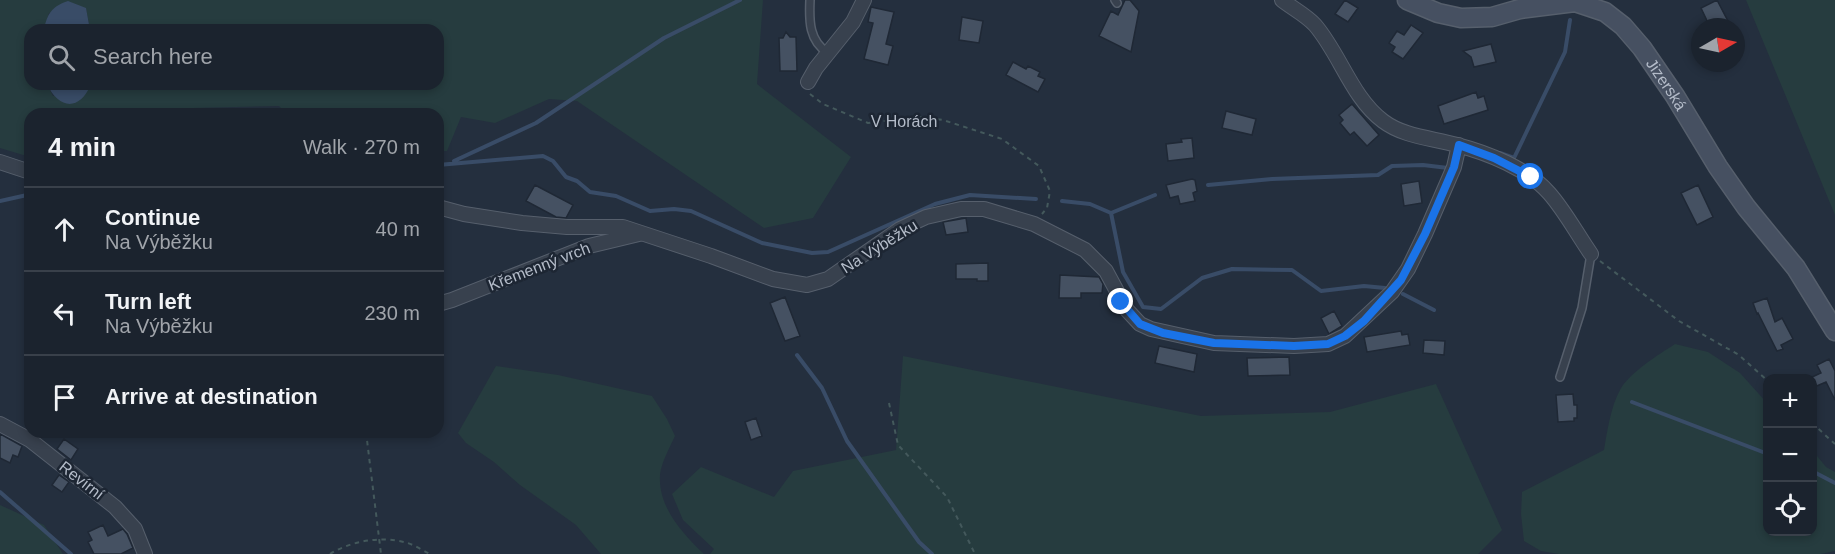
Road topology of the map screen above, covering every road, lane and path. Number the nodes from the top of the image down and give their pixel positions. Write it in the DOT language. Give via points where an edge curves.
graph roads {
  1 [pos="810,0"];
  2 [pos="864,0"];
  3 [pos="1282,0"];
  4 [pos="1407,0"];
  5 [pos="828,52"];
  6 [pos="808,82"];
  7 [pos="1459,145"];
  8 [pos="0,162"];
  9 [pos="24,170"];
  10 [pos="444,209"];
  11 [pos="1034,224"];
  12 [pos="641,233"];
  13 [pos="1591,254"];
  14 [pos="444,302"];
  15 [pos="1835,331"];
  16 [pos="1560,377"];
  17 [pos="1763,377"];
  18 [pos="889,404"];
  19 [pos="0,424"];
  20 [pos="1817,428"];
  21 [pos="24,437"];
  22 [pos="26,438"];
  23 [pos="367,438"];
  24 [pos="1835,444"];
  25 [pos="379,540"];
  26 [pos="145,554"];
  27 [pos="330,554"];
  28 [pos="381,554"];
  29 [pos="430,554"];
  30 [pos="975,554"];
  1 -- 5 [label="lane" via="809,23 820,47"];
  2 -- 5 [label="street" via="853,22"];
  3 -- 7 [label="street" via="1313,22 1376,116 1398,130"];
  4 -- 15 [label="street, Jizerská" via="1461,18 1492,17 1575,2 1605,12 1641,48 1718,167 1796,268"];
  5 -- 6 [label="street"];
  6 -- 11 [label="path, V Horách" via="809,92 823,104 868,123 918,117 943,120 1002,139 1039,166 1050,191 1047,208"];
  7 -- 11 [label="street, Na Výběžku" via="1454,167 1401,280 1364,321 1328,344 1214,343 1151,329 1127,310 1113,282 1085,250"];
  7 -- 13 [label="street" via="1531,177 1549,193"];
  8 -- 9 [label="street"];
  10 -- 12 [label="street, Na Výběžku" via="522,223 623,227"];
  11 -- 12 [label="street, Na Výběžku" via="984,209 944,212 900,230 828,279 807,285 773,279"];
  12 -- 14 [label="street, Křemenný vrch" via="589,246"];
  13 -- 16 [label="lane" via="1582,308"];
  13 -- 17 [label="path" via="1679,321 1739,355"];
  18 -- 30 [label="path" via="898,445 948,497"];
  19 -- 21 [label="street, Revírní"];
  20 -- 24 [label="path"];
  22 -- 26 [label="street, Revírní" via="115,507 135,529"];
  23 -- 25 [label="path"];
  25 -- 27 [label="path" via="350,544"];
  25 -- 28 [label="path"];
  25 -- 29 [label="path" via="405,542"];
}
